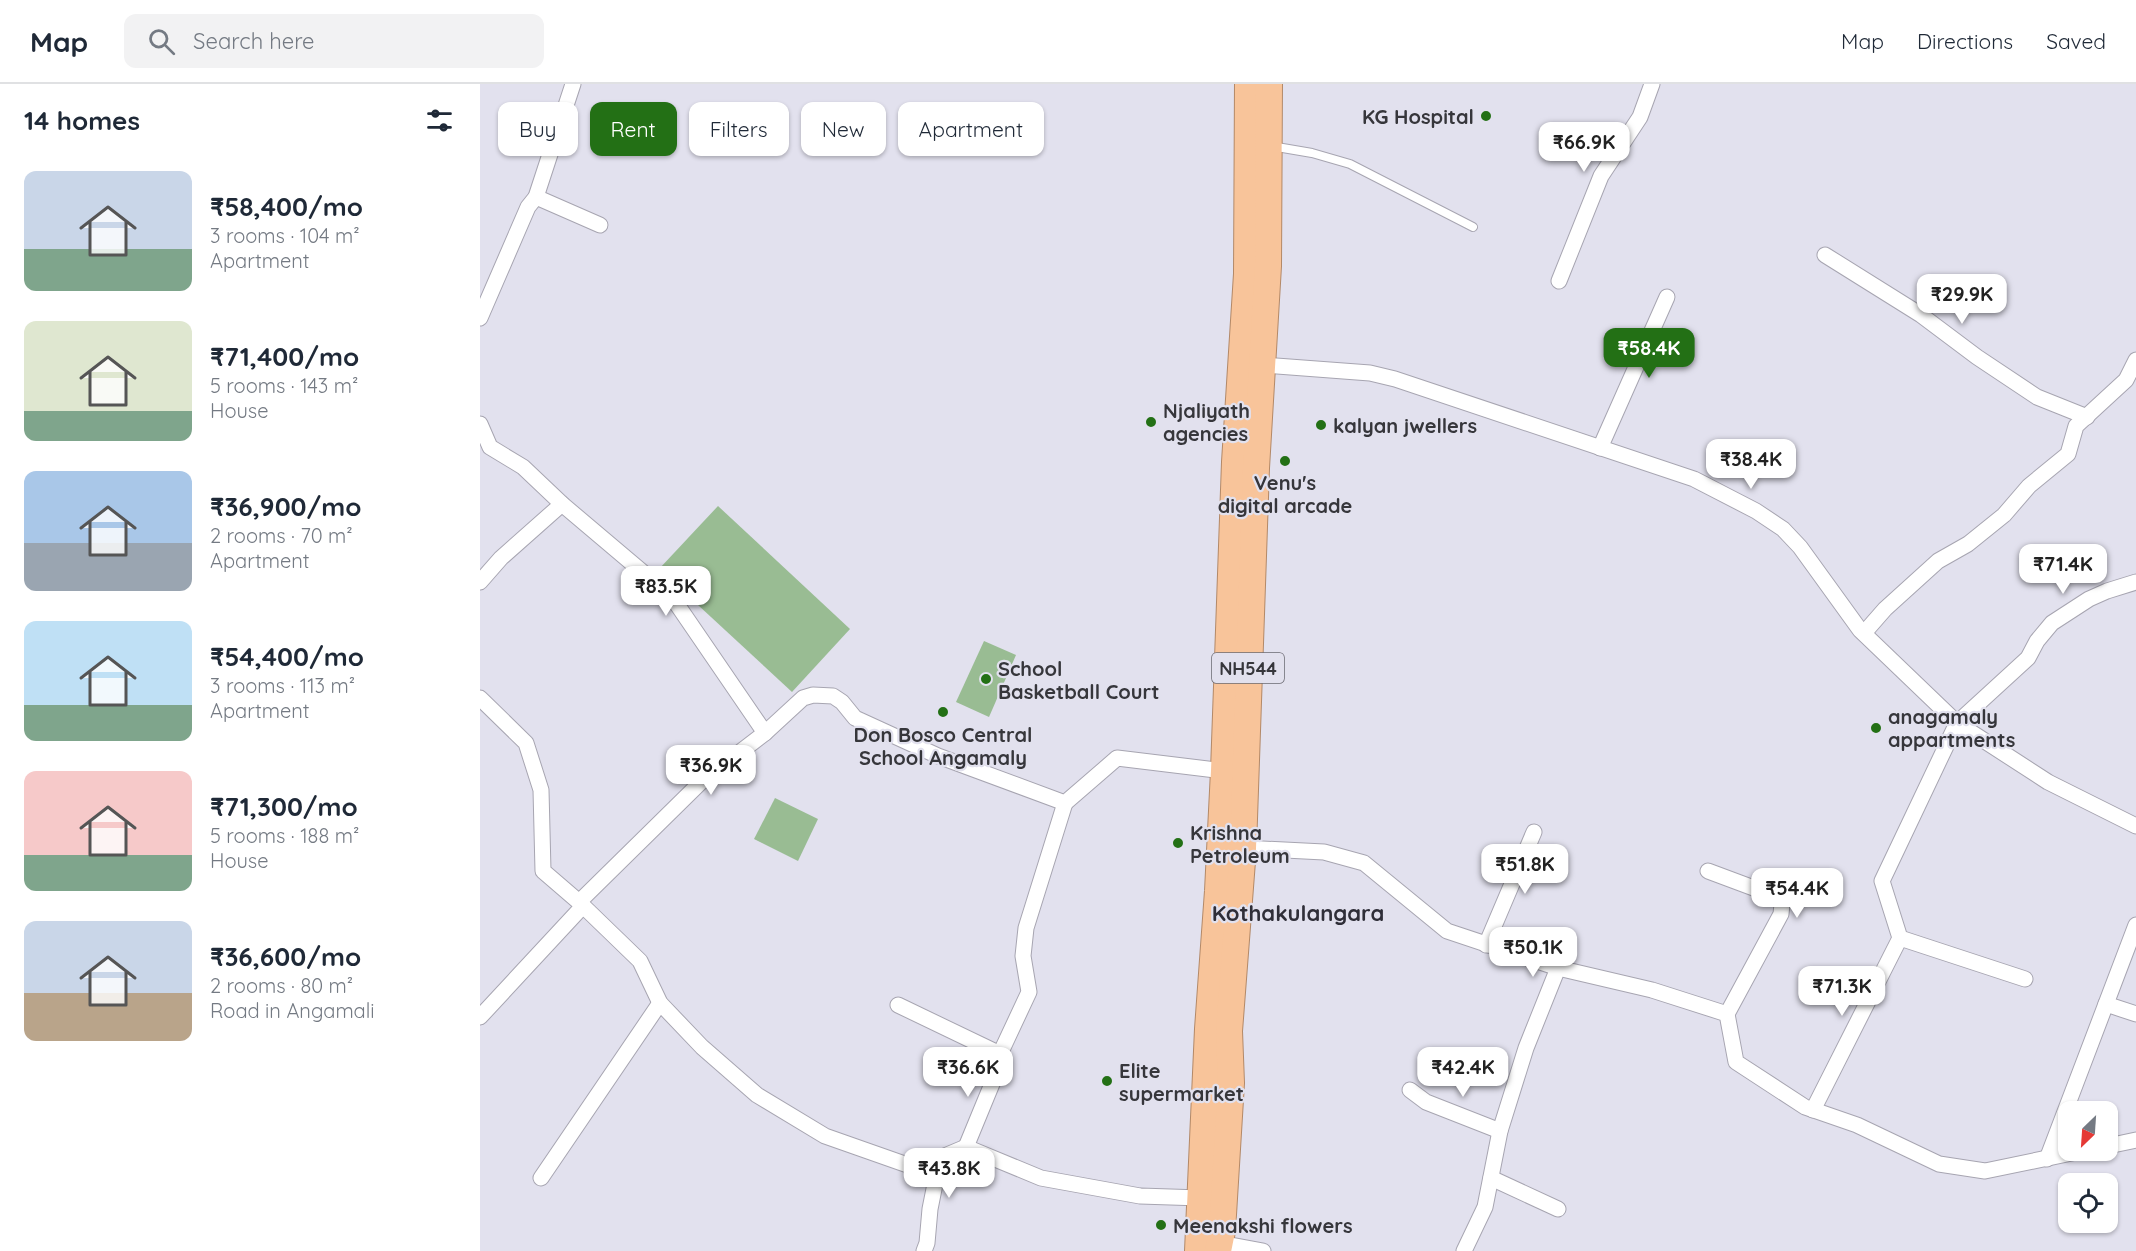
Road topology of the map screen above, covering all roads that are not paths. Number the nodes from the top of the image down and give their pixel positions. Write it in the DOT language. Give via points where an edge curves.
graph roads {
  1 [pos="573,84"];
  2 [pos="1248,84"];
  3 [pos="1269,84"];
  4 [pos="1652,84"];
  5 [pos="1270,146"];
  6 [pos="536,197"];
  7 [pos="600,225"];
  8 [pos="1473,227"];
  9 [pos="1826,255"];
  10 [pos="1559,281"];
  11 [pos="1667,297"];
  12 [pos="480,318"];
  13 [pos="2136,360"];
  14 [pos="1262,365"];
  15 [pos="2131,383"];
  16 [pos="2087,417"];
  17 [pos="480,424"];
  18 [pos="1600,447"];
  19 [pos="562,504"];
  20 [pos="480,582"];
  21 [pos="2136,582"];
  22 [pos="1864,633"];
  23 [pos="480,698"];
  24 [pos="1957,723"];
  25 [pos="765,733"];
  26 [pos="1224,771"];
  27 [pos="1065,802"];
  28 [pos="2136,826"];
  29 [pos="1534,832"];
  30 [pos="1243,848"];
  31 [pos="1708,871"];
  32 [pos="581,904"];
  33 [pos="2136,925"];
  34 [pos="1900,938"];
  35 [pos="1486,945"];
  36 [pos="1558,968"];
  37 [pos="2025,979"];
  38 [pos="660,1003"];
  39 [pos="2106,1004"];
  40 [pos="898,1005"];
  41 [pos="1727,1014"];
  42 [pos="2136,1014"];
  43 [pos="480,1017"];
  44 [pos="1000,1054"];
  45 [pos="1410,1090"];
  46 [pos="1813,1110"];
  47 [pos="1500,1131"];
  48 [pos="2136,1140"];
  49 [pos="2118,1144"];
  50 [pos="966,1147"];
  51 [pos="2058,1156"];
  52 [pos="2047,1159"];
  53 [pos="916,1168"];
  54 [pos="541,1178"];
  55 [pos="1491,1178"];
  56 [pos="1201,1198"];
  57 [pos="1558,1209"];
  58 [pos="1212,1248"];
  59 [pos="924,1251"];
  60 [pos="1263,1251"];
  61 [pos="1464,1251"];
  1 -- 6 [label="street"];
  2 -- 26 [label="highway, NH544" via="1247,274 1235,462"];
  3 -- 5 [label="highway, NH544"];
  4 -- 10 [label="street" via="1640,117 1601,176"];
  5 -- 8 [label="lane" via="1350,164"];
  5 -- 14 [label="highway, NH544"];
  6 -- 7 [label="street"];
  6 -- 12 [label="street" via="528,207"];
  9 -- 16 [label="street" via="1921,315 2037,397"];
  11 -- 18 [label="street"];
  13 -- 15 [label="street"];
  14 -- 18 [label="street" via="1383,375"];
  14 -- 30 [label="highway, NH544"];
  15 -- 16 [label="street"];
  16 -- 22 [label="street" via="2076,426 2068,454 2030,486 2004,515 1968,544 1938,561"];
  17 -- 19 [label="street" via="490,447 523,467"];
  18 -- 22 [label="street" via="1694,479 1783,529"];
  19 -- 20 [label="street"];
  19 -- 25 [label="street" via="672,597"];
  21 -- 24 [label="street" via="2089,599 2052,623 2028,658"];
  22 -- 24 [label="street"];
  23 -- 32 [label="street" via="526,744 541,790 543,871"];
  24 -- 28 [label="street" via="2048,782"];
  24 -- 34 [label="street" via="1882,881"];
  25 -- 27 [label="street" via="804,698 813,694 832,696 855,718 928,752"];
  25 -- 32 [label="street" via="701,782"];
  26 -- 27 [label="street" via="1117,758"];
  26 -- 56 [label="highway, NH544"];
  27 -- 44 [label="street" via="1026,928 1023,956 1029,992"];
  29 -- 35 [label="street"];
  30 -- 35 [label="street" via="1324,852 1364,863 1447,931"];
  30 -- 58 [label="highway, NH544" via="1231,1007 1231,1083"];
  31 -- 41 [label="street" via="1775,896 1782,904 1781,914"];
  32 -- 38 [label="street" via="640,961"];
  32 -- 43 [label="street"];
  33 -- 39 [label="street"];
  34 -- 37 [label="street"];
  34 -- 46 [label="street"];
  35 -- 36 [label="street"];
  36 -- 41 [label="street" via="1652,990"];
  36 -- 47 [label="street" via="1526,1048"];
  38 -- 53 [label="street" via="702,1047 757,1095 825,1136"];
  38 -- 54 [label="street"];
  39 -- 42 [label="street"];
  39 -- 52 [label="street"];
  40 -- 44 [label="street"];
  41 -- 46 [label="street" via="1736,1062"];
  44 -- 50 [label="street" via="1001,1062"];
  45 -- 47 [label="street" via="1426,1102"];
  46 -- 52 [label="street" via="1857,1125 1939,1164 1985,1171"];
  47 -- 55 [label="street"];
  48 -- 49 [label="street"];
  50 -- 53 [label="street"];
  50 -- 56 [label="street" via="1041,1178 1140,1196"];
  51 -- 52 [label="street"];
  53 -- 59 [label="street" via="936,1179"];
  55 -- 57 [label="street"];
  55 -- 61 [label="street" via="1482,1217"];
  56 -- 58 [label="highway, NH544"];
  58 -- 60 [label="street"];
}
